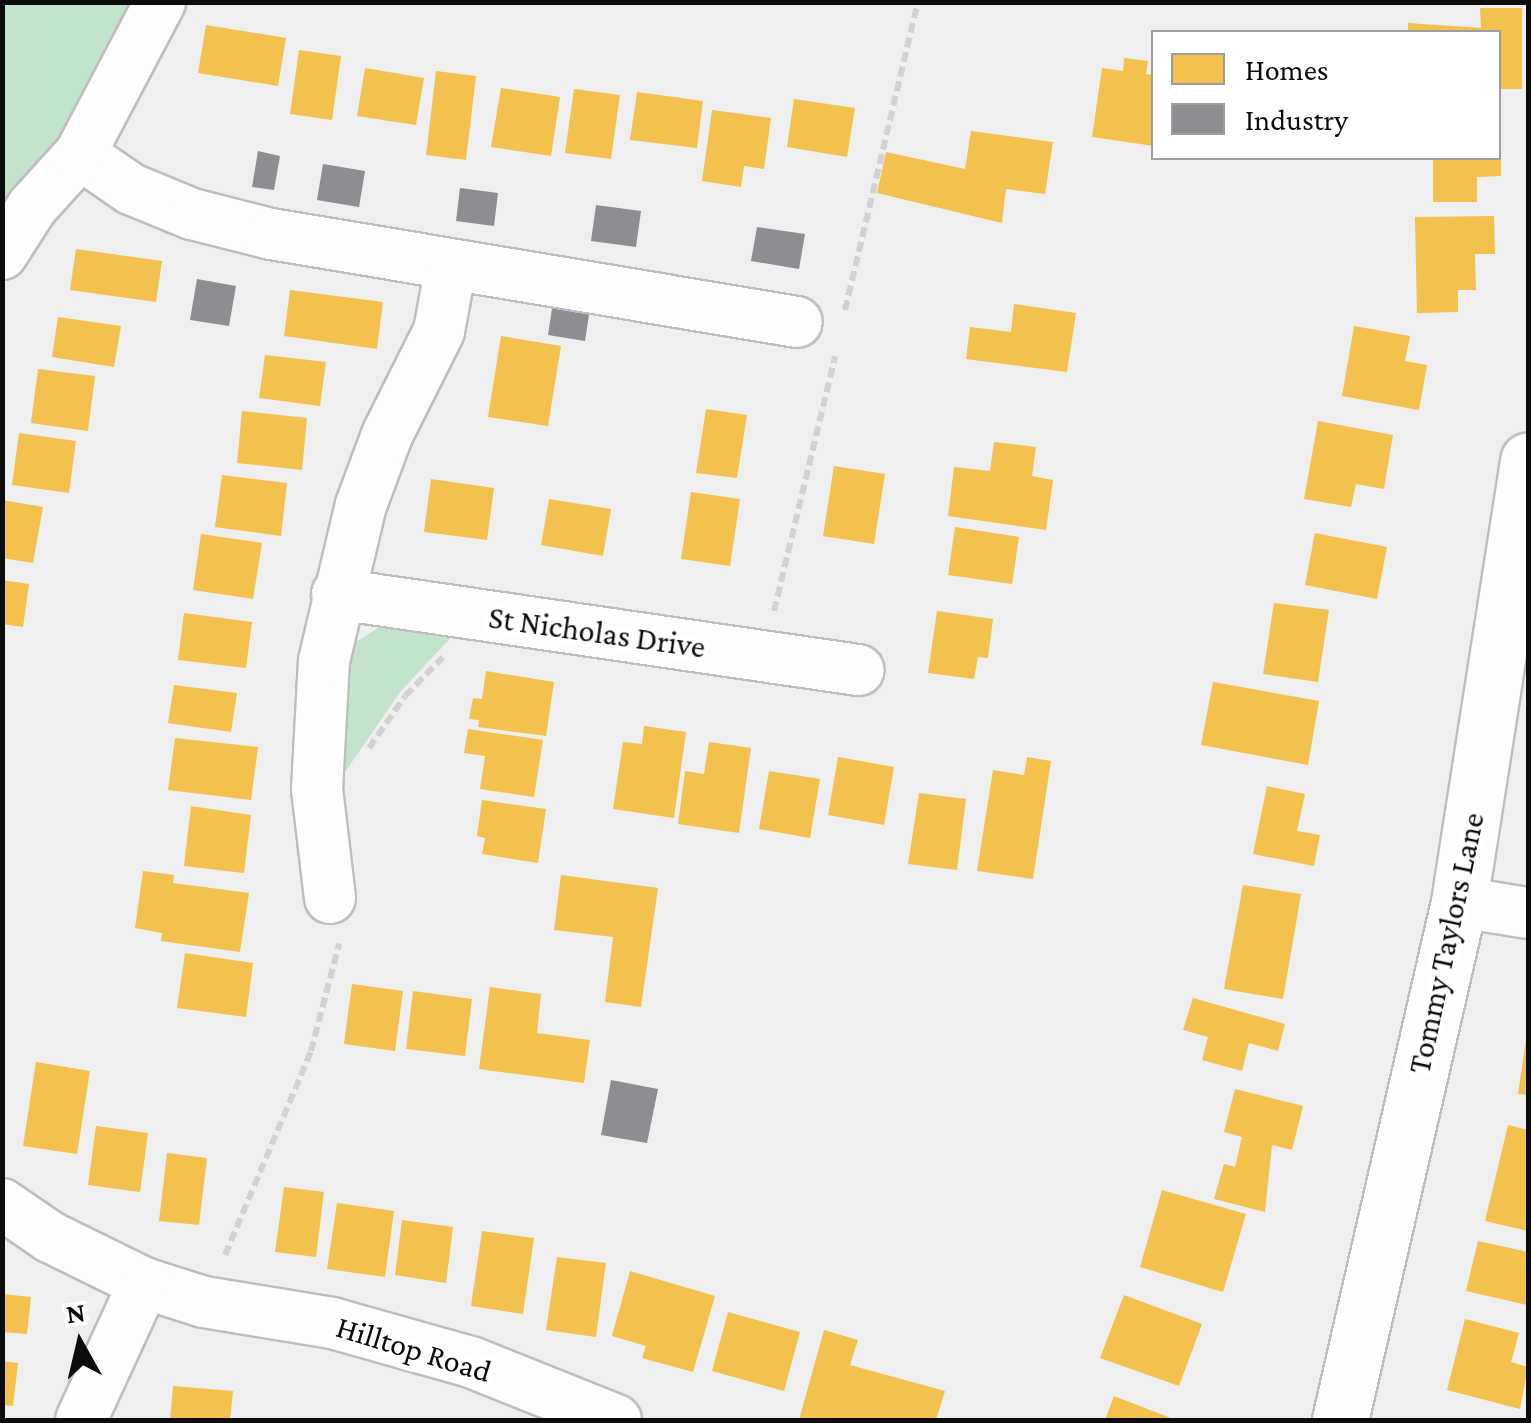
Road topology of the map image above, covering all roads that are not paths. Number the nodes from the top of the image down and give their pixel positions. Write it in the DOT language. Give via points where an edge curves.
graph roads {
  1 [pos="160,2"];
  2 [pos="80,154"];
  3 [pos="2,254"];
  4 [pos="451,266"];
  5 [pos="797,322"];
  6 [pos="1528,460"];
  7 [pos="337,594"];
  8 [pos="858,670"];
  9 [pos="330,898"];
  10 [pos="1459,902"];
  11 [pos="1528,913"];
  12 [pos="2,1204"];
  13 [pos="144,1284"];
  14 [pos="81,1420"];
  15 [pos="616,1420"];
  16 [pos="1340,1420"];
  1 -- 2 [label="street"];
  2 -- 3 [label="street" via="32,207"];
  2 -- 4 [label="street" via="132,189 192,214"];
  4 -- 5 [label="street"];
  4 -- 7 [label="street" via="439,331 387,434"];
  6 -- 10 [label="street, Tommy Taylors Lane"];
  7 -- 8 [label="street, St Nicholas Drive"];
  7 -- 9 [label="street" via="316,723"];
  10 -- 11 [label="street"];
  10 -- 16 [label="street, Tommy Taylors Lane"];
  12 -- 13 [label="street, Hilltop Road" via="50,1237"];
  13 -- 14 [label="street"];
  13 -- 15 [label="street, Hilltop Road" via="204,1302 332,1322"];
}
